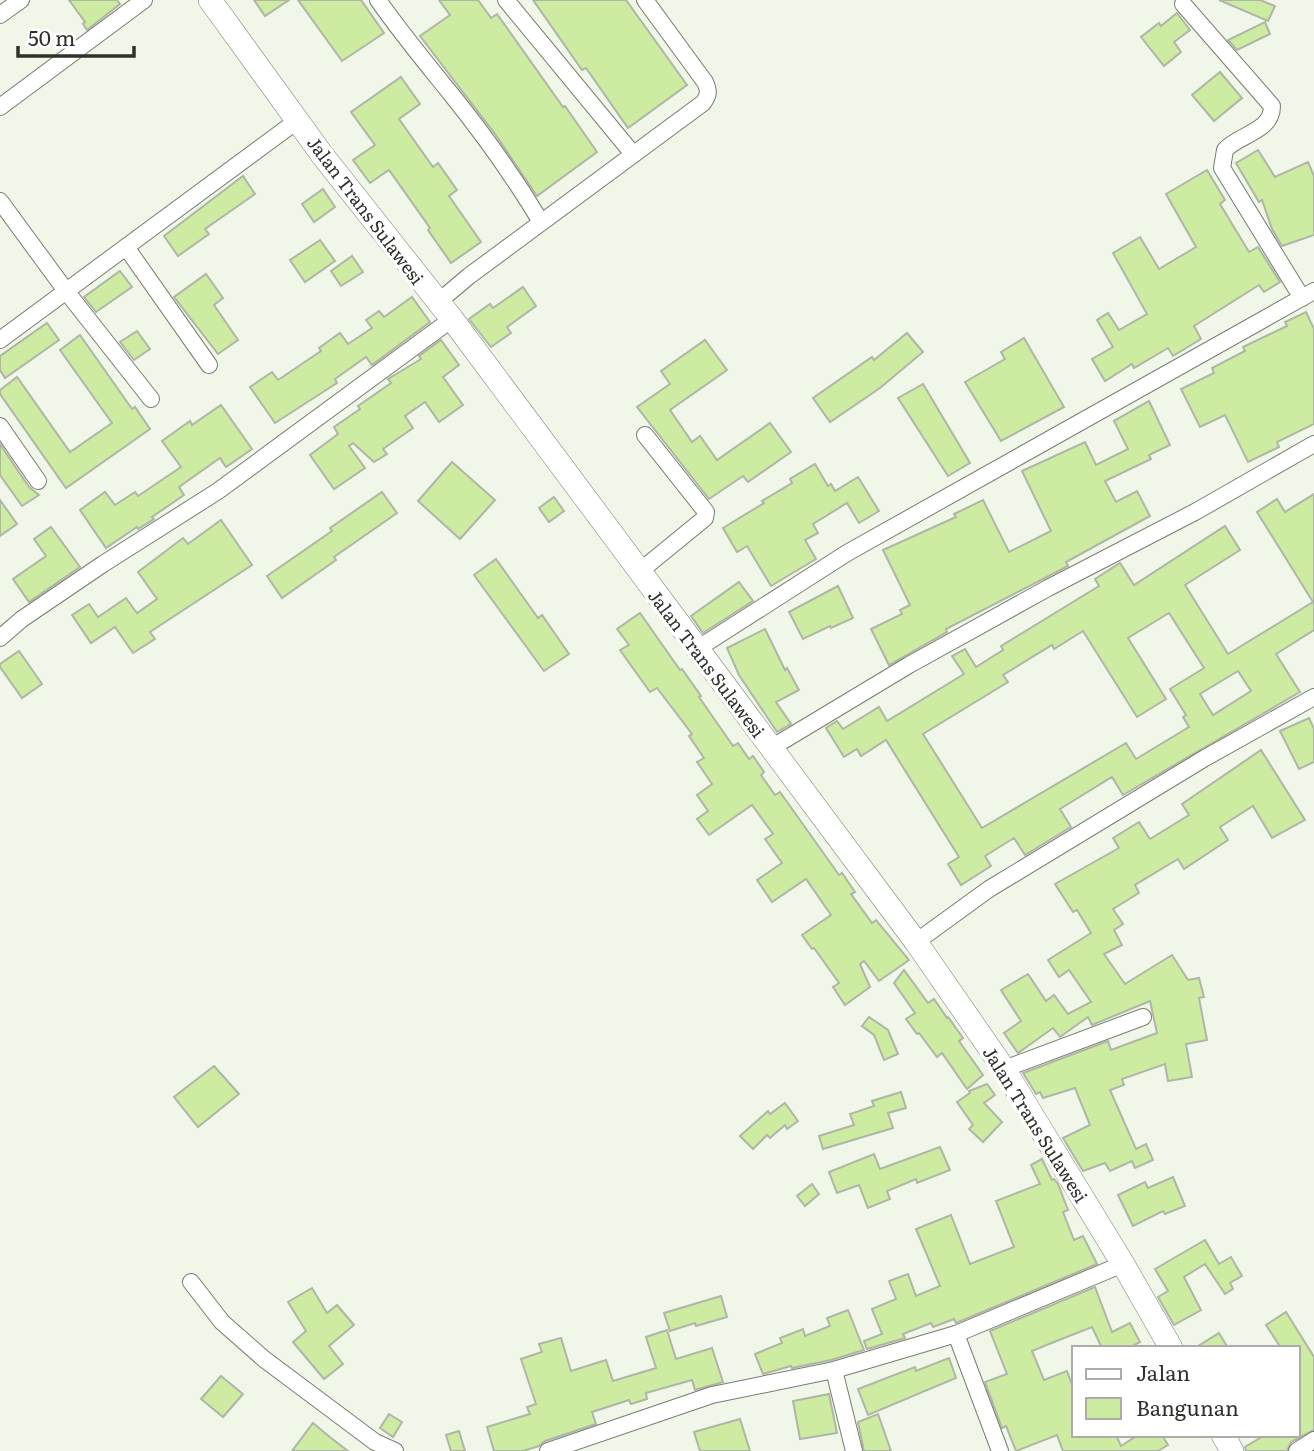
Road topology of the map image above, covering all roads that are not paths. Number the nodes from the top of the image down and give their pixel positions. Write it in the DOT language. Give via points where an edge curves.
graph roads {
  1 [pos="21,0"];
  2 [pos="144,0"];
  3 [pos="210,0"];
  4 [pos="378,0"];
  5 [pos="506,0"];
  6 [pos="645,0"];
  7 [pos="1183,4"];
  8 [pos="0,15"];
  9 [pos="0,107"];
  10 [pos="298,120"];
  11 [pos="633,154"];
  12 [pos="0,201"];
  13 [pos="541,222"];
  14 [pos="126,247"];
  15 [pos="66,290"];
  16 [pos="1308,294"];
  17 [pos="445,311"];
  18 [pos="0,340"];
  19 [pos="209,365"];
  20 [pos="151,399"];
  21 [pos="0,426"];
  22 [pos="645,435"];
  23 [pos="1314,444"];
  24 [pos="38,481"];
  25 [pos="639,572"];
  26 [pos="0,638"];
  27 [pos="697,649"];
  28 [pos="1314,697"];
  29 [pos="771,747"];
  30 [pos="916,942"];
  31 [pos="1143,1017"];
  32 [pos="1004,1069"];
  33 [pos="1123,1265"];
  34 [pos="191,1282"];
  35 [pos="956,1334"];
  36 [pos="1170,1346"];
  37 [pos="834,1370"];
  38 [pos="1314,1440"];
  39 [pos="395,1451"];
  40 [pos="548,1451"];
  41 [pos="854,1451"];
  42 [pos="1000,1451"];
  43 [pos="1297,1451"];
  1 -- 8 [label="street"];
  2 -- 9 [label="street"];
  3 -- 10 [label="highway, Jalan Trans Sulawesi"];
  4 -- 13 [label="street" via="512,175"];
  5 -- 11 [label="street"];
  6 -- 11 [label="street" via="709,91 703,103"];
  7 -- 16 [label="street" via="1272,106 1265,124 1225,149 1222,168"];
  10 -- 14 [label="street"];
  10 -- 17 [label="highway, Jalan Trans Sulawesi"];
  11 -- 13 [label="street"];
  12 -- 15 [label="street"];
  13 -- 17 [label="street" via="469,276"];
  14 -- 15 [label="street"];
  14 -- 19 [label="street"];
  15 -- 18 [label="street"];
  15 -- 20 [label="street"];
  16 -- 27 [label="street" via="847,553"];
  17 -- 25 [label="highway, Jalan Trans Sulawesi"];
  17 -- 26 [label="street" via="218,491"];
  21 -- 24 [label="street"];
  22 -- 25 [label="street" via="706,512"];
  23 -- 29 [label="street" via="920,658"];
  25 -- 27 [label="highway, Jalan Trans Sulawesi"];
  27 -- 29 [label="highway, Jalan Trans Sulawesi"];
  28 -- 30 [label="street" via="989,889"];
  29 -- 30 [label="highway, Jalan Trans Sulawesi"];
  30 -- 32 [label="highway, Jalan Trans Sulawesi"];
  31 -- 32 [label="street"];
  32 -- 33 [label="highway, Jalan Trans Sulawesi"];
  33 -- 35 [label="street"];
  33 -- 36 [label="highway, Jalan Trans Sulawesi"];
  34 -- 39 [label="street" via="222,1322 264,1359 375,1442"];
  35 -- 37 [label="street"];
  35 -- 42 [label="street"];
  37 -- 40 [label="street" via="712,1395"];
  37 -- 41 [label="street"];
  38 -- 43 [label="street"];
}
